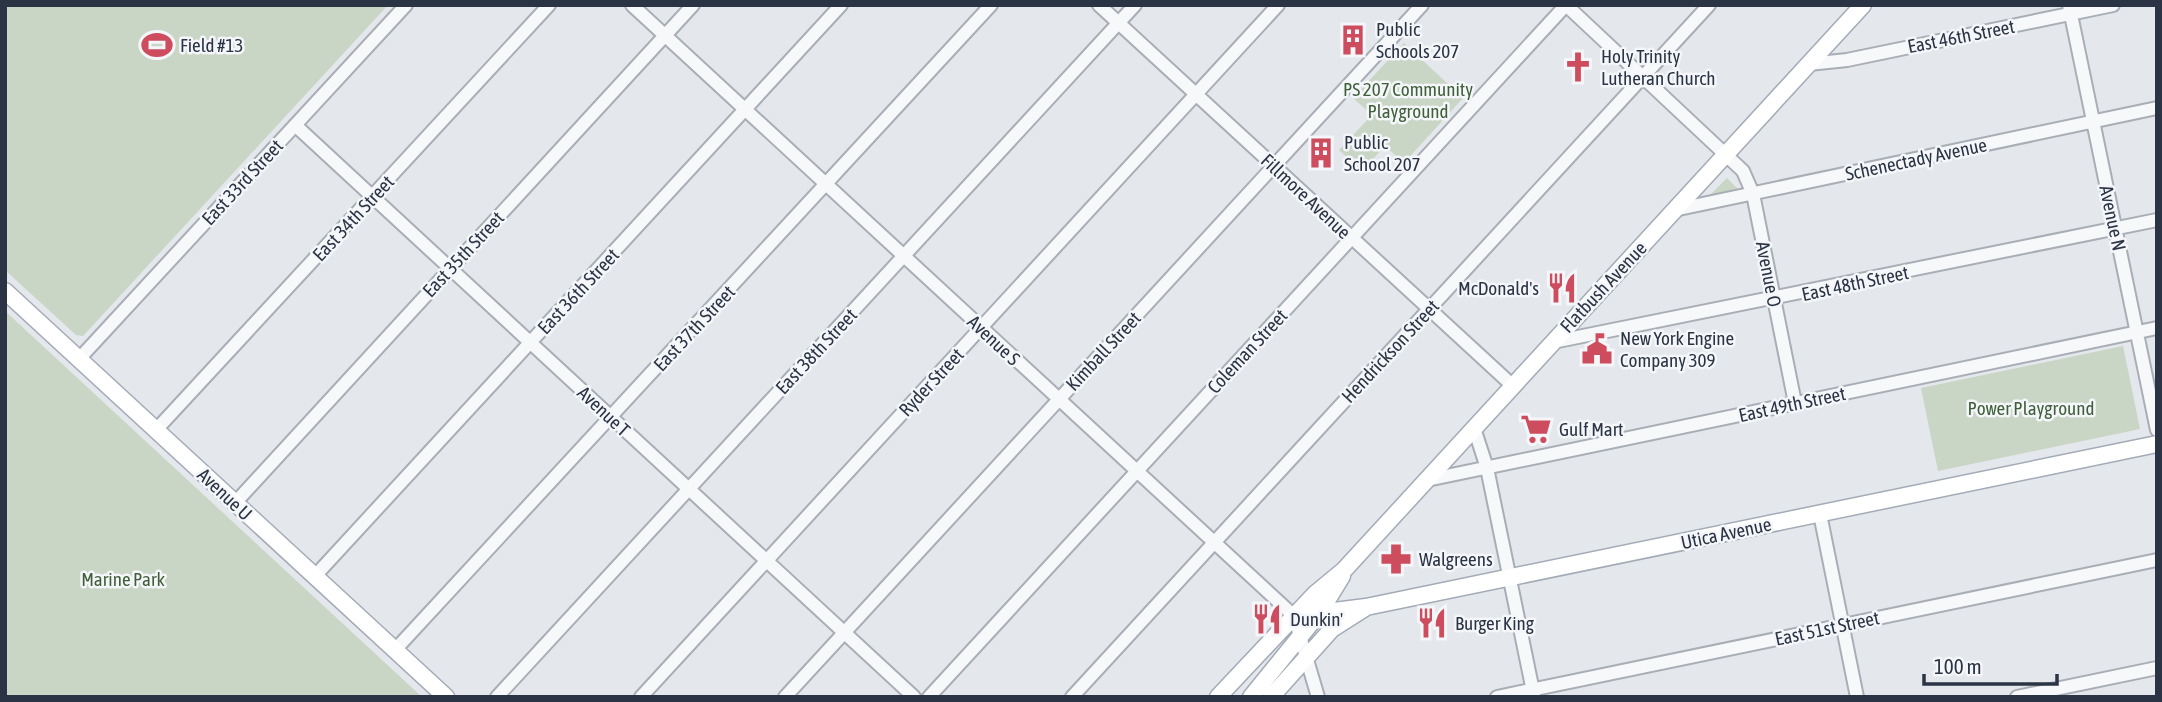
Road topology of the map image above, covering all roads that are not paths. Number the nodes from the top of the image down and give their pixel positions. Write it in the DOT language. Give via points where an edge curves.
graph roads {
  1 [pos="406,5"];
  2 [pos="549,5"];
  3 [pos="632,5"];
  4 [pos="693,5"];
  5 [pos="841,5"];
  6 [pos="991,5"];
  7 [pos="1099,5"];
  8 [pos="1135,5"];
  9 [pos="1278,5"];
  10 [pos="1422,5"];
  11 [pos="1566,5"];
  12 [pos="1709,5"];
  13 [pos="1863,5"];
  14 [pos="2113,5"];
  15 [pos="2070,10"];
  16 [pos="1118,23"];
  17 [pos="664,36"];
  18 [pos="1809,64"];
  19 [pos="1644,76"];
  20 [pos="1196,94"];
  21 [pos="2157,108"];
  22 [pos="744,111"];
  23 [pos="2093,121"];
  24 [pos="295,125"];
  25 [pos="1727,154"];
  26 [pos="1274,166"];
  27 [pos="826,185"];
  28 [pos="1753,194"];
  29 [pos="372,198"];
  30 [pos="1674,210"];
  31 [pos="2157,220"];
  32 [pos="2115,229"];
  33 [pos="1351,238"];
  34 [pos="903,256"];
  35 [pos="449,269"];
  36 [pos="5,291"];
  37 [pos="1774,299"];
  38 [pos="1429,309"];
  39 [pos="981,328"];
  40 [pos="2157,328"];
  41 [pos="2137,333"];
  42 [pos="531,342"];
  43 [pos="1552,342"];
  44 [pos="79,359"];
  45 [pos="1513,386"];
  46 [pos="1059,400"];
  47 [pos="1796,403"];
  48 [pos="611,418"];
  49 [pos="1474,428"];
  50 [pos="156,430"];
  51 [pos="2157,430"];
  52 [pos="2157,443"];
  53 [pos="1486,468"];
  54 [pos="1136,471"];
  55 [pos="1427,480"];
  56 [pos="688,490"];
  57 [pos="235,503"];
  58 [pos="1820,514"];
  59 [pos="1214,542"];
  60 [pos="766,561"];
  61 [pos="2157,561"];
  62 [pos="1344,570"];
  63 [pos="315,576"];
  64 [pos="1509,578"];
  65 [pos="1366,607"];
  66 [pos="1320,612"];
  67 [pos="1294,616"];
  68 [pos="1843,625"];
  69 [pos="844,633"];
  70 [pos="1301,635"];
  71 [pos="395,650"];
  72 [pos="1308,655"];
  73 [pos="2157,668"];
  74 [pos="1533,693"];
  75 [pos="446,697"];
  76 [pos="496,697"];
  77 [pos="641,697"];
  78 [pos="785,697"];
  79 [pos="914,697"];
  80 [pos="929,697"];
  81 [pos="1072,697"];
  82 [pos="1218,697"];
  83 [pos="1251,697"];
  84 [pos="1272,697"];
  85 [pos="1318,697"];
  86 [pos="1497,697"];
  87 [pos="1857,697"];
  88 [pos="2017,697"];
  1 -- 24 [label="street, East 33rd Street"];
  2 -- 29 [label="street, East 34th Street"];
  3 -- 17 [label="street, Avenue S"];
  4 -- 17 [label="street, East 35th Street"];
  5 -- 22 [label="street, East 36th Street"];
  6 -- 27 [label="street, East 37th Street"];
  7 -- 16 [label="street, Fillmore Avenue"];
  8 -- 16 [label="street, East 38th Street"];
  9 -- 20 [label="street, Ryder Street"];
  10 -- 26 [label="street, Kimball Street"];
  11 -- 19 [label="street, Avenue O"];
  11 -- 33 [label="street, Coleman Street"];
  12 -- 19 [label="street, Hendrickson Street"];
  13 -- 18 [label="main road, Flatbush Avenue"];
  14 -- 15 [label="street, East 46th Street"];
  15 -- 18 [label="street, East 46th Street" via="1847,60"];
  15 -- 23 [label="street, Avenue N"];
  16 -- 20 [label="street, Fillmore Avenue"];
  16 -- 34 [label="street, East 38th Street"];
  17 -- 22 [label="street, Avenue S"];
  17 -- 35 [label="street, East 35th Street"];
  18 -- 25 [label="main road, Flatbush Avenue"];
  19 -- 25 [label="street, Avenue O"];
  19 -- 38 [label="street, Hendrickson Street"];
  20 -- 26 [label="street, Fillmore Avenue"];
  20 -- 39 [label="street, Ryder Street"];
  21 -- 23 [label="street, Schenectady Avenue"];
  22 -- 27 [label="street, Avenue S"];
  22 -- 42 [label="street, East 36th Street"];
  23 -- 28 [label="street, Schenectady Avenue"];
  23 -- 32 [label="street, Avenue N"];
  24 -- 29 [label="street, Avenue T"];
  24 -- 44 [label="street, East 33rd Street"];
  25 -- 28 [label="street, Avenue O" via="1743,170"];
  25 -- 30 [label="main road, Flatbush Avenue"];
  26 -- 33 [label="street, Fillmore Avenue"];
  26 -- 46 [label="street, Kimball Street"];
  27 -- 34 [label="street, Avenue S"];
  27 -- 48 [label="street, East 37th Street"];
  28 -- 30 [label="street, Schenectady Avenue"];
  28 -- 37 [label="street, Avenue O"];
  29 -- 35 [label="street, Avenue T"];
  29 -- 50 [label="street, East 34th Street"];
  30 -- 43 [label="main road, Flatbush Avenue"];
  31 -- 32 [label="street, East 48th Street"];
  32 -- 37 [label="street, East 48th Street"];
  32 -- 41 [label="street, Avenue N"];
  33 -- 38 [label="street, Fillmore Avenue"];
  33 -- 54 [label="street, Coleman Street"];
  34 -- 39 [label="street, Avenue S"];
  34 -- 56 [label="street, East 38th Street"];
  35 -- 42 [label="street, Avenue T"];
  35 -- 57 [label="street, East 35th Street"];
  36 -- 44 [label="main road, Avenue U"];
  37 -- 43 [label="street, East 48th Street"];
  37 -- 47 [label="street, Avenue O"];
  38 -- 45 [label="street, Fillmore Avenue"];
  38 -- 59 [label="street, Hendrickson Street"];
  39 -- 46 [label="street, Avenue S"];
  39 -- 60 [label="street, Ryder Street"];
  40 -- 41 [label="street, East 49th Street"];
  41 -- 47 [label="street, East 49th Street"];
  41 -- 51 [label="street, Avenue N"];
  42 -- 48 [label="street, Avenue T"];
  42 -- 63 [label="street, East 36th Street"];
  43 -- 45 [label="main road, Flatbush Avenue"];
  44 -- 50 [label="main road, Avenue U"];
  45 -- 49 [label="main road, Flatbush Avenue"];
  46 -- 54 [label="street, Avenue S"];
  46 -- 69 [label="street, Kimball Street"];
  47 -- 53 [label="street, East 49th Street"];
  48 -- 56 [label="street, Avenue T"];
  48 -- 71 [label="street, East 37th Street"];
  49 -- 53 [label="street"];
  49 -- 55 [label="main road, Flatbush Avenue"];
  50 -- 57 [label="main road, Avenue U"];
  52 -- 58 [label="main road, Utica Avenue"];
  53 -- 55 [label="street, East 49th Street"];
  53 -- 64 [label="street"];
  54 -- 59 [label="street, Avenue S"];
  54 -- 80 [label="street, Coleman Street"];
  55 -- 62 [label="main road, Flatbush Avenue"];
  56 -- 60 [label="street, Avenue T"];
  56 -- 76 [label="street, East 38th Street"];
  57 -- 63 [label="main road, Avenue U"];
  58 -- 64 [label="main road, Utica Avenue"];
  58 -- 68 [label="street"];
  59 -- 67 [label="street, Avenue S"];
  59 -- 81 [label="street, Hendrickson Street"];
  60 -- 69 [label="street, Avenue T"];
  60 -- 77 [label="street, Ryder Street"];
  61 -- 68 [label="street, East 51st Street"];
  62 -- 66 [label="main road, Flatbush Avenue"];
  62 -- 67 [label="main road, Flatbush Avenue"];
  63 -- 71 [label="main road, Avenue U"];
  64 -- 65 [label="main road, Utica Avenue"];
  64 -- 74 [label="street"];
  65 -- 66 [label="main road, Utica Avenue"];
  65 -- 72 [label="main road" via="1332,629"];
  66 -- 67 [label="main road, Utica Avenue"];
  66 -- 70 [label="main road, Flatbush Avenue"];
  67 -- 70 [label="street, Avenue S"];
  67 -- 82 [label="main road, Flatbush Avenue"];
  68 -- 74 [label="street, East 51st Street"];
  68 -- 87 [label="street"];
  69 -- 78 [label="street, Kimball Street"];
  69 -- 79 [label="street, Avenue T"];
  70 -- 72 [label="street, Avenue S"];
  70 -- 83 [label="main road, Flatbush Avenue"];
  71 -- 75 [label="main road, Avenue U"];
  72 -- 84 [label="main road"];
  72 -- 85 [label="street, Avenue S"];
  73 -- 88 [label="street"];
  74 -- 86 [label="street, East 51st Street"];
}
